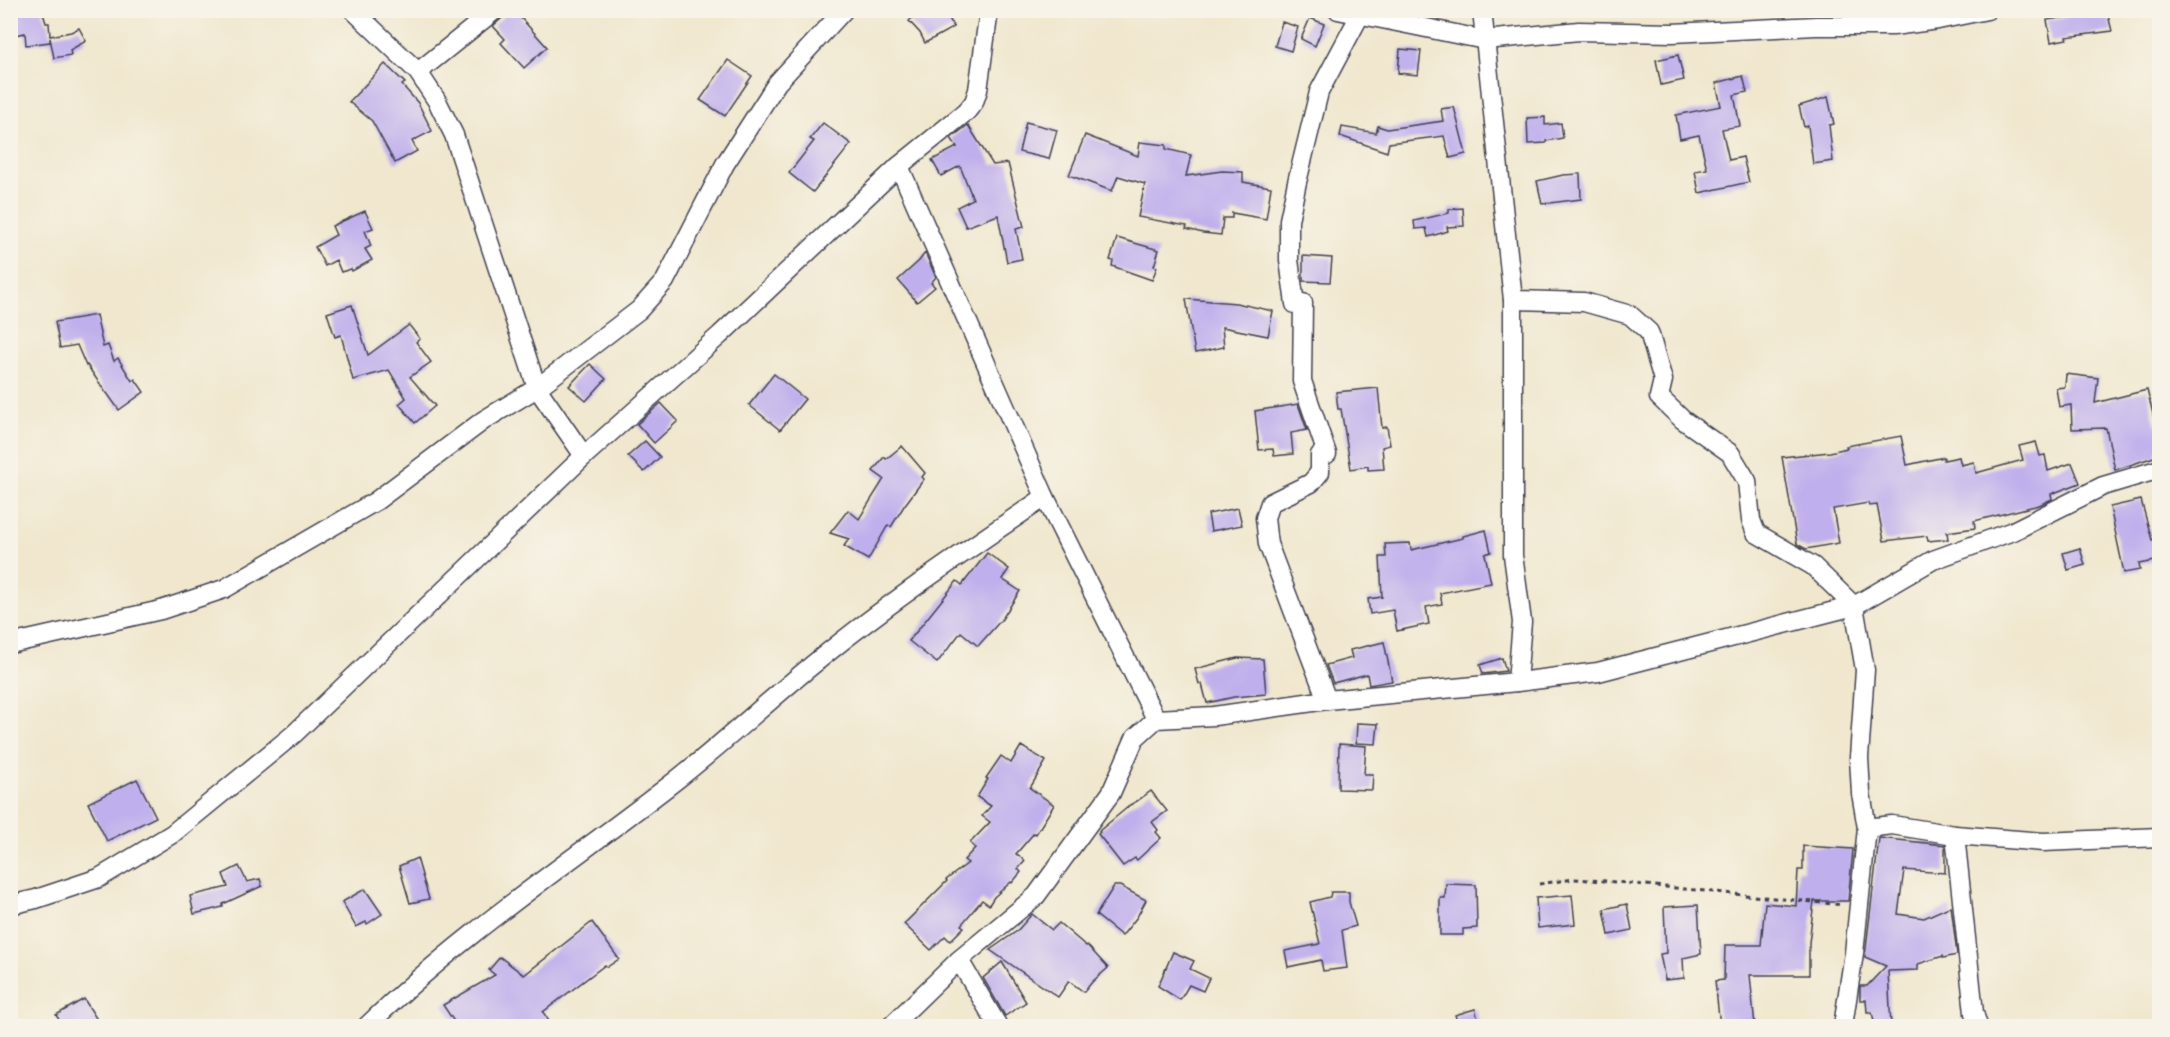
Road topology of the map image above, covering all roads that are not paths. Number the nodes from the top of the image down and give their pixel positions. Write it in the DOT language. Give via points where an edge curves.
graph roads {
  1 [pos="352,10"];
  2 [pos="495,10"];
  3 [pos="844,10"];
  4 [pos="989,10"];
  5 [pos="1338,10"];
  6 [pos="1482,10"];
  7 [pos="1987,10"];
  8 [pos="1360,15"];
  9 [pos="1485,40"];
  10 [pos="418,72"];
  11 [pos="899,165"];
  12 [pos="1513,300"];
  13 [pos="537,388"];
  14 [pos="584,456"];
  15 [pos="2160,469"];
  16 [pos="1045,497"];
  17 [pos="1854,606"];
  18 [pos="10,644"];
  19 [pos="1517,682"];
  20 [pos="1327,700"];
  21 [pos="1156,719"];
  22 [pos="1868,828"];
  23 [pos="1955,835"];
  24 [pos="2160,837"];
  25 [pos="10,905"];
  26 [pos="959,960"];
  27 [pos="367,1026"];
  28 [pos="891,1026"];
  29 [pos="998,1026"];
  30 [pos="1843,1026"];
  31 [pos="1978,1026"];
  1 -- 10 [label="street"];
  2 -- 10 [label="street"];
  3 -- 13 [label="street" via="777,83 725,164 665,281 639,310"];
  4 -- 11 [label="street" via="974,102"];
  5 -- 8 [label="street"];
  6 -- 9 [label="street"];
  7 -- 9 [label="street" via="1893,26 1672,33 1579,31"];
  8 -- 9 [label="street"];
  8 -- 20 [label="street" via="1319,92 1290,220 1289,260 1295,304 1302,303 1302,381 1327,454 1320,455 1320,472 1311,483 1270,503 1265,518 1268,544"];
  9 -- 12 [label="street"];
  10 -- 13 [label="street" via="454,135"];
  11 -- 14 [label="street" via="720,335"];
  11 -- 16 [label="street"];
  12 -- 17 [label="street" via="1584,302 1629,315 1649,332 1663,380 1659,397 1683,420 1730,453 1747,481 1756,532 1813,566"];
  12 -- 19 [label="street" via="1514,555 1522,622"];
  13 -- 14 [label="street"];
  13 -- 18 [label="street" via="484,420 376,501 224,589 161,610"];
  14 -- 25 [label="street" via="294,734 172,834 99,878"];
  15 -- 17 [label="street" via="2103,486 2013,531 1933,560"];
  16 -- 21 [label="street"];
  16 -- 27 [label="street" via="912,587 821,658 677,779 401,993"];
  17 -- 19 [label="street" via="1598,672"];
  17 -- 22 [label="street" via="1865,669 1859,758"];
  19 -- 20 [label="street"];
  20 -- 21 [label="street" via="1214,716"];
  21 -- 26 [label="street" via="1135,738 1111,794 1036,896"];
  22 -- 23 [label="street" via="1892,825"];
  22 -- 30 [label="street"];
  23 -- 24 [label="street" via="2043,842"];
  23 -- 31 [label="street"];
  26 -- 28 [label="street"];
  26 -- 29 [label="street"];
}
